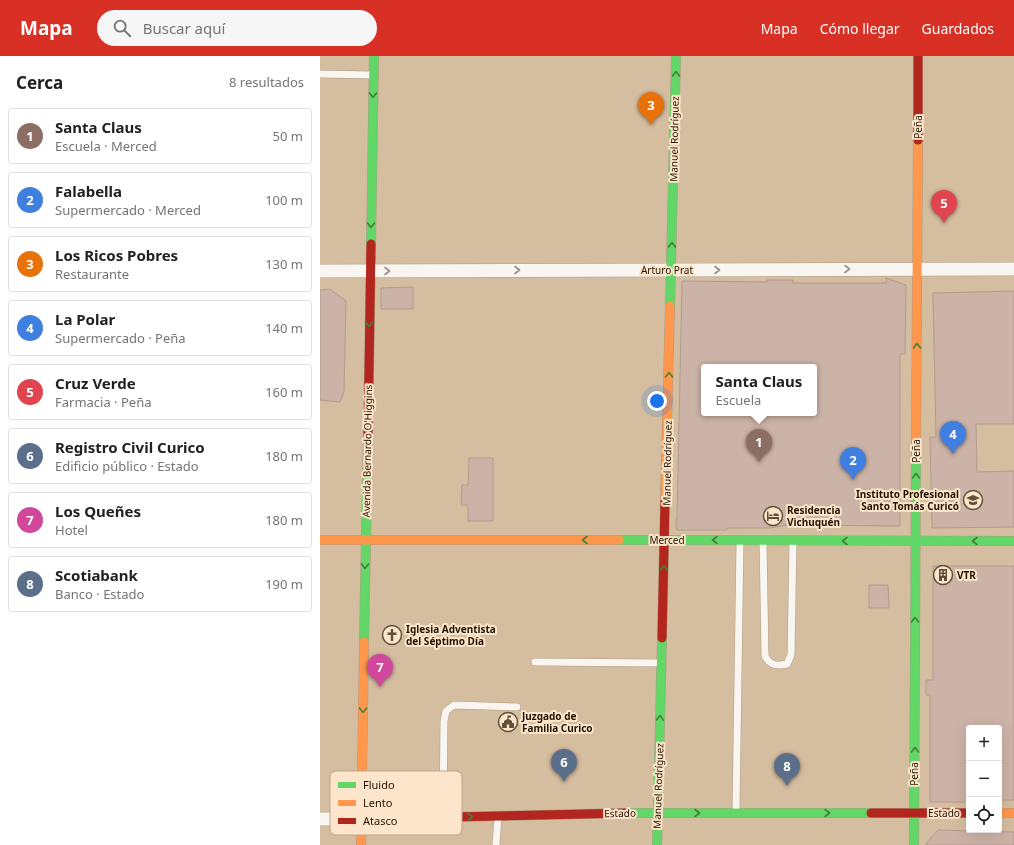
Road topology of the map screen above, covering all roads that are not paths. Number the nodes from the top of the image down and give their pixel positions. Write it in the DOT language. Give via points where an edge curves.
graph roads {
  1 [pos="374,56"];
  2 [pos="676,56"];
  3 [pos="918,56"];
  4 [pos="320,74"];
  5 [pos="373,75"];
  6 [pos="917,269"];
  7 [pos="1014,269"];
  8 [pos="671,270"];
  9 [pos="320,271"];
  10 [pos="370,271"];
  11 [pos="320,540"];
  12 [pos="366,540"];
  13 [pos="665,540"];
  14 [pos="740,540"];
  15 [pos="763,540"];
  16 [pos="793,541"];
  17 [pos="916,541"];
  18 [pos="1014,541"];
  19 [pos="535,662"];
  20 [pos="662,663"];
  21 [pos="517,707"];
  22 [pos="362,771"];
  23 [pos="443,771"];
  24 [pos="658,813"];
  25 [pos="736,813"];
  26 [pos="914,813"];
  27 [pos="966,813"];
  28 [pos="1002,813"];
  29 [pos="1014,813"];
  30 [pos="498,816"];
  31 [pos="462,817"];
  32 [pos="496,845"];
  33 [pos="657,845"];
  34 [pos="914,845"];
  1 -- 5 [label="street, Avenida Bernardo O'Higgins"];
  8 -- 2 [label="street, Manuel Rodríguez, one-way"];
  3 -- 6 [label="street, Peña"];
  4 -- 5 [label="lane"];
  5 -- 10 [label="street, Avenida Bernardo O'Higgins, one-way"];
  6 -- 7 [label="street, Arturo Prat"];
  8 -- 6 [label="street, Arturo Prat, one-way"];
  17 -- 6 [label="street, Peña, one-way"];
  10 -- 8 [label="street, Arturo Prat, one-way"];
  13 -- 8 [label="street, Manuel Rodríguez, one-way"];
  9 -- 10 [label="street, Arturo Prat"];
  10 -- 12 [label="street, Avenida Bernardo O'Higgins, one-way"];
  11 -- 12 [label="street, Merced"];
  13 -- 12 [label="street, Merced, one-way"];
  12 -- 22 [label="street, Avenida Bernardo O'Higgins, one-way"];
  14 -- 13 [label="street, Merced, one-way"];
  20 -- 13 [label="street, Manuel Rodríguez, one-way"];
  14 -- 15 [label="street, Merced"];
  14 -- 25 [label="lane"];
  15 -- 16 [label="street, Merced"];
  15 -- 16 [label="lane" via="765,656 772,664 780,666 787,664 791,655"];
  17 -- 16 [label="street, Merced, one-way"];
  18 -- 17 [label="street, Merced, one-way"];
  26 -- 17 [label="street, Peña, one-way"];
  19 -- 20 [label="lane"];
  24 -- 20 [label="street, Manuel Rodríguez, one-way"];
  21 -- 23 [label="lane" via="454,705 446,711"];
  24 -- 25 [label="street, Estado, one-way"];
  24 -- 30 [label="street, Estado"];
  24 -- 33 [label="street, Manuel Rodríguez"];
  25 -- 26 [label="street, Estado, one-way"];
  26 -- 27 [label="street, Estado"];
  26 -- 34 [label="street, Peña"];
  28 -- 29 [label="street"];
  31 -- 30 [label="street, Estado, one-way"];
  30 -- 32 [label="lane"];
}
